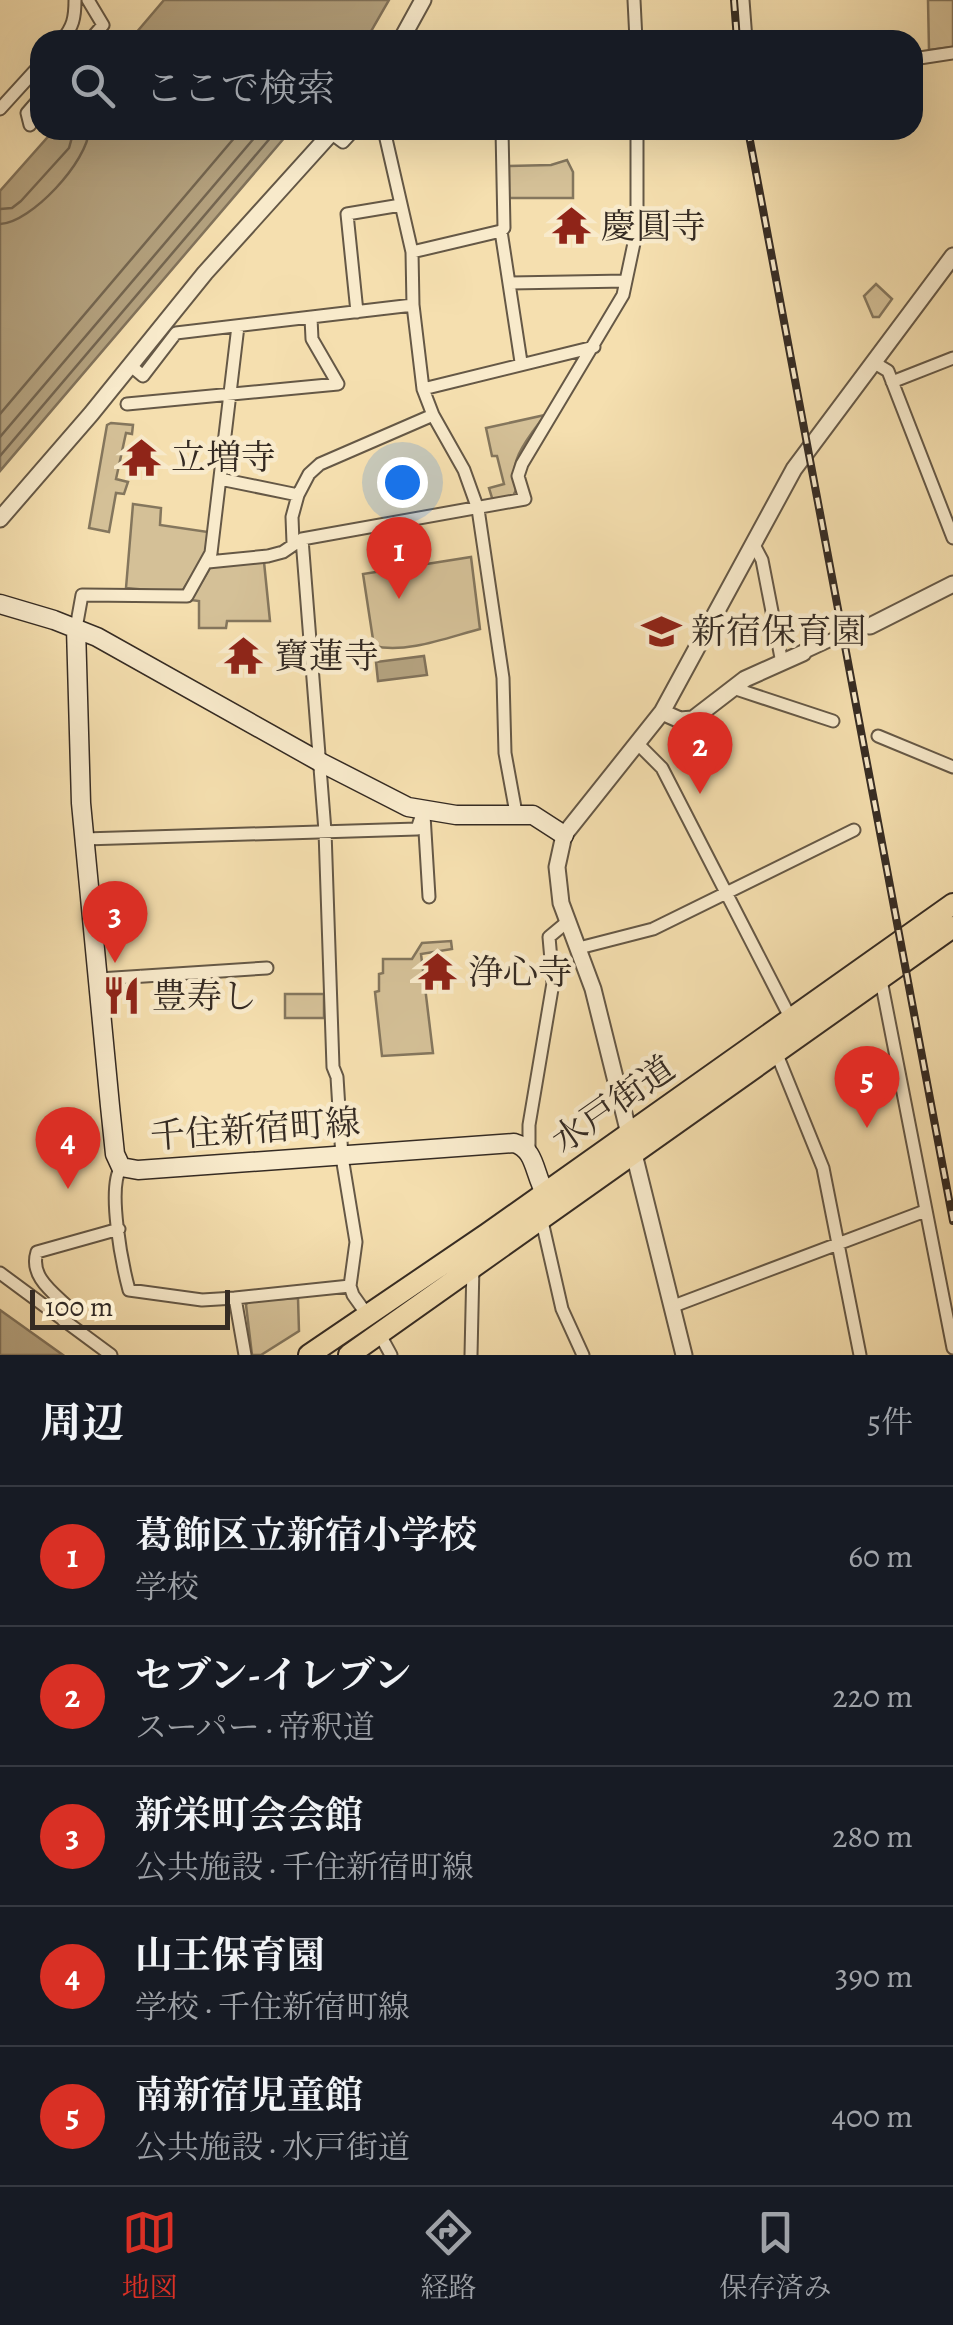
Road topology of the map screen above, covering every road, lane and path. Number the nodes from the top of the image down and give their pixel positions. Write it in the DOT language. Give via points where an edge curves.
graph roads {
  1 [pos="75,0"];
  2 [pos="88,0"];
  3 [pos="424,0"];
  4 [pos="634,0"];
  5 [pos="744,0"];
  6 [pos="70,30"];
  7 [pos="99,30"];
  8 [pos="407,30"];
  9 [pos="636,30"];
  10 [pos="746,30"];
  11 [pos="953,53"];
  12 [pos="923,58"];
  13 [pos="30,76"];
  14 [pos="0,109"];
  15 [pos="30,110"];
  16 [pos="30,125"];
  17 [pos="325,140"];
  18 [pos="386,140"];
  19 [pos="502,140"];
  20 [pos="637,140"];
  21 [pos="400,205"];
  22 [pos="501,230"];
  23 [pos="412,252"];
  24 [pos="953,256"];
  25 [pos="626,282"];
  26 [pos="510,284"];
  27 [pos="414,305"];
  28 [pos="357,312"];
  29 [pos="311,318"];
  30 [pos="238,326"];
  31 [pos="594,347"];
  32 [pos="953,358"];
  33 [pos="521,362"];
  34 [pos="873,362"];
  35 [pos="130,366"];
  36 [pos="892,382"];
  37 [pos="424,389"];
  38 [pos="230,394"];
  39 [pos="127,404"];
  40 [pos="433,416"];
  41 [pos="220,479"];
  42 [pos="298,495"];
  43 [pos="478,509"];
  44 [pos="0,519"];
  45 [pos="953,538"];
  46 [pos="298,541"];
  47 [pos="752,543"];
  48 [pos="208,562"];
  49 [pos="953,584"];
  50 [pos="0,604"];
  51 [pos="870,626"];
  52 [pos="76,628"];
  53 [pos="803,653"];
  54 [pos="782,663"];
  55 [pos="733,688"];
  56 [pos="662,712"];
  57 [pos="833,722"];
  58 [pos="878,736"];
  59 [pos="639,745"];
  60 [pos="320,762"];
  61 [pos="953,767"];
  62 [pos="424,811"];
  63 [pos="516,813"];
  64 [pos="854,830"];
  65 [pos="325,831"];
  66 [pos="564,835"];
  67 [pos="84,839"];
  68 [pos="725,893"];
  69 [pos="429,897"];
  70 [pos="953,904"];
  71 [pos="567,922"];
  72 [pos="953,928"];
  73 [pos="579,948"];
  74 [pos="266,968"];
  75 [pos="872,973"];
  76 [pos="99,979"];
  77 [pos="792,1019"];
  78 [pos="776,1052"];
  79 [pos="630,1143"];
  80 [pos="529,1152"];
  81 [pos="342,1157"];
  82 [pos="121,1167"];
  83 [pos="545,1192"];
  84 [pos="925,1212"];
  85 [pos="541,1216"];
  86 [pos="119,1229"];
  87 [pos="838,1245"];
  88 [pos="472,1266"];
  89 [pos="0,1273"];
  90 [pos="350,1286"];
  91 [pos="235,1298"];
  92 [pos="672,1307"];
  93 [pos="63,1320"];
  94 [pos="374,1324"];
  95 [pos="953,1348"];
  96 [pos="111,1355"];
  97 [pos="245,1355"];
  98 [pos="309,1355"];
  99 [pos="349,1355"];
  100 [pos="391,1355"];
  101 [pos="470,1355"];
  102 [pos="582,1355"];
  103 [pos="684,1355"];
  104 [pos="860,1355"];
  1 -- 6 [label="street"];
  2 -- 7 [label="street" via="103,25"];
  3 -- 8 [label="street"];
  4 -- 9 [label="street"];
  5 -- 10 [label="street"];
  11 -- 12 [label="street"];
  13 -- 14 [label="street"];
  15 -- 16 [label="street"];
  17 -- 35 [label="street"];
  18 -- 21 [label="street"];
  19 -- 22 [label="street"];
  20 -- 25 [label="street" via="637,228"];
  21 -- 23 [label="street"];
  21 -- 28 [label="street" via="347,214"];
  22 -- 23 [label="street"];
  22 -- 26 [label="street"];
  23 -- 27 [label="street"];
  24 -- 34 [label="street"];
  25 -- 26 [label="street"];
  25 -- 31 [label="street"];
  26 -- 33 [label="street"];
  27 -- 28 [label="street"];
  27 -- 37 [label="street"];
  28 -- 29 [label="street"];
  29 -- 30 [label="street"];
  29 -- 38 [label="street" via="312,339 338,384"];
  30 -- 35 [label="street" via="176,333 144,376"];
  30 -- 38 [label="street"];
  31 -- 33 [label="street"];
  31 -- 43 [label="street" via="522,464 518,476 525,498"];
  32 -- 36 [label="street"];
  33 -- 37 [label="street"];
  34 -- 36 [label="street"];
  34 -- 47 [label="street" via="801,460"];
  35 -- 44 [label="street"];
  36 -- 45 [label="street"];
  37 -- 40 [label="street"];
  38 -- 39 [label="street"];
  38 -- 41 [label="street"];
  40 -- 42 [label="street" via="320,464"];
  40 -- 43 [label="street"];
  41 -- 42 [label="street"];
  41 -- 48 [label="street"];
  42 -- 46 [label="street" via="292,516"];
  43 -- 46 [label="street"];
  43 -- 63 [label="street"];
  46 -- 48 [label="street" via="268,556"];
  46 -- 60 [label="street"];
  47 -- 54 [label="street" via="762,560"];
  47 -- 56 [label="street"];
  48 -- 52 [label="street" via="187,596 82,595"];
  49 -- 51 [label="street"];
  50 -- 52 [label="main road"];
  51 -- 53 [label="street"];
  52 -- 60 [label="main road"];
  52 -- 67 [label="main road, 千住新宿町線"];
  53 -- 54 [label="street"];
  54 -- 55 [label="street"];
  55 -- 56 [label="street" via="694,718"];
  55 -- 57 [label="street"];
  56 -- 59 [label="street"];
  58 -- 61 [label="street"];
  59 -- 66 [label="street"];
  59 -- 68 [label="street" via="662,768"];
  60 -- 62 [label="main road"];
  60 -- 65 [label="street"];
  62 -- 63 [label="main road"];
  62 -- 65 [label="street" via="417,828"];
  62 -- 69 [label="street"];
  63 -- 66 [label="main road"];
  64 -- 68 [label="street"];
  65 -- 67 [label="street"];
  65 -- 81 [label="street"];
  66 -- 71 [label="street" via="557,867"];
  67 -- 76 [label="main road, 千住新宿町線"];
  68 -- 73 [label="street" via="653,929"];
  68 -- 77 [label="street"];
  70 -- 75 [label="highway, 水戸街道"];
  71 -- 73 [label="street"];
  71 -- 80 [label="street" via="549,937 553,983"];
  72 -- 75 [label="highway, 水戸街道"];
  73 -- 79 [label="street"];
  74 -- 76 [label="street"];
  75 -- 77 [label="highway, 水戸街道"];
  75 -- 78 [label="highway, 水戸街道"];
  75 -- 84 [label="street"];
  76 -- 82 [label="main road, 千住新宿町線"];
  77 -- 79 [label="highway, 水戸街道"];
  78 -- 79 [label="highway, 水戸街道"];
  78 -- 87 [label="street" via="824,1168"];
  79 -- 83 [label="highway, 水戸街道"];
  79 -- 85 [label="highway, 水戸街道"];
  79 -- 92 [label="street"];
  80 -- 81 [label="main road, 千住新宿町線" via="514,1143"];
  80 -- 83 [label="main road"];
  81 -- 82 [label="main road, 千住新宿町線"];
  81 -- 90 [label="street" via="356,1242"];
  82 -- 86 [label="street" via="114,1176"];
  83 -- 94 [label="highway, 水戸街道"];
  84 -- 87 [label="street"];
  84 -- 95 [label="street"];
  85 -- 88 [label="highway, 水戸街道"];
  85 -- 102 [label="street" via="562,1309"];
  86 -- 91 [label="street" via="129,1290"];
  86 -- 93 [label="street" via="37,1252 40,1280 70,1310"];
  87 -- 92 [label="street"];
  87 -- 104 [label="street"];
  88 -- 94 [label="highway, 水戸街道"];
  88 -- 101 [label="street"];
  89 -- 93 [label="street"];
  90 -- 91 [label="street"];
  90 -- 94 [label="street"];
  91 -- 97 [label="street"];
  92 -- 103 [label="street"];
  93 -- 96 [label="street"];
  94 -- 98 [label="highway, 水戸街道"];
  94 -- 99 [label="highway, 水戸街道"];
  94 -- 100 [label="street"];
}
